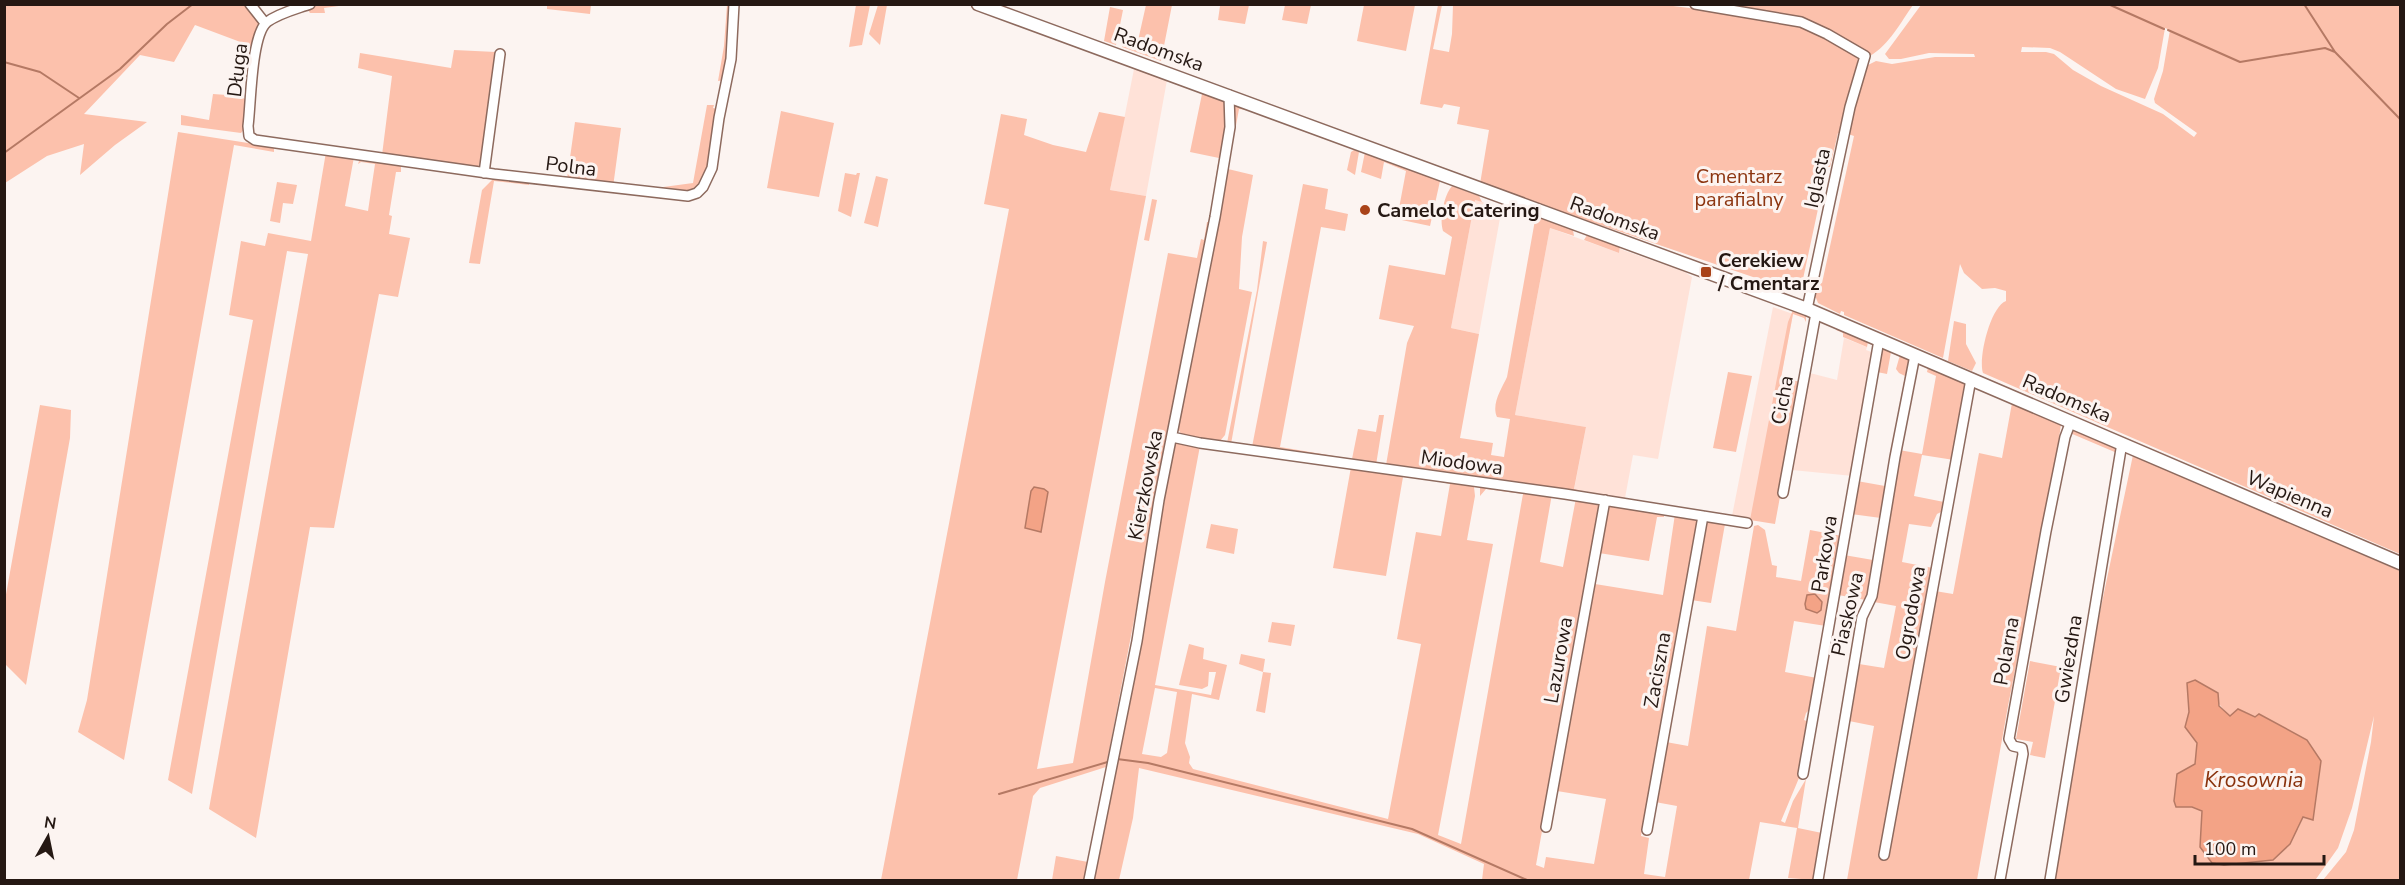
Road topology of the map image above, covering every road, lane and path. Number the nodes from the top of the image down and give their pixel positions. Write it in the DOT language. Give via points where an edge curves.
graph roads {
  1 [pos="250,4"];
  2 [pos="310,4"];
  3 [pos="734,4"];
  4 [pos="978,4"];
  5 [pos="1695,4"];
  6 [pos="265,23"];
  7 [pos="500,54"];
  8 [pos="1229,95"];
  9 [pos="249,135"];
  10 [pos="484,173"];
  11 [pos="1811,311"];
  12 [pos="1879,340"];
  13 [pos="1914,355"];
  14 [pos="1971,379"];
  15 [pos="2071,421"];
  16 [pos="1172,437"];
  17 [pos="2122,443"];
  18 [pos="2163,460"];
  19 [pos="1783,493"];
  20 [pos="1605,500"];
  21 [pos="1702,516"];
  22 [pos="1747,523"];
  23 [pos="2400,563"];
  24 [pos="1803,774"];
  25 [pos="1546,827"];
  26 [pos="1647,830"];
  27 [pos="1884,855"];
  28 [pos="1089,880"];
  29 [pos="1818,880"];
  30 [pos="2000,880"];
  31 [pos="2050,880"];
  1 -- 6 [label="street"];
  2 -- 6 [label="street, Długa"];
  3 -- 10 [label="street, Polna" via="731,59 713,161 709,177 697,193 676,196"];
  4 -- 8 [label="street, Radomska"];
  5 -- 11 [label="street, Iglasta" via="1801,21 1865,56 1850,107"];
  6 -- 9 [label="street, Długa" via="253,60"];
  7 -- 10 [label="street"];
  8 -- 11 [label="street, Radomska"];
  8 -- 16 [label="street, Kierzkowska" via="1226,156"];
  9 -- 10 [label="street, Polna" via="265,143"];
  11 -- 12 [label="street, Radomska"];
  11 -- 19 [label="street, Cicha"];
  12 -- 13 [label="street, Radomska"];
  12 -- 24 [label="street, Parkowa"];
  13 -- 14 [label="street, Radomska"];
  13 -- 29 [label="street, Piaskowa" via="1872,596 1862,617"];
  14 -- 15 [label="street, Radomska"];
  14 -- 27 [label="street, Ogrodowa"];
  15 -- 17 [label="street, Radomska"];
  15 -- 30 [label="street, Polarna" via="2048,519 2009,739 2013,746 2022,748 2023,754"];
  16 -- 20 [label="street, Miodowa"];
  16 -- 28 [label="street, Kierzkowska" via="1137,641"];
  17 -- 18 [label="street, Radomska"];
  17 -- 31 [label="street, Gwiezdna"];
  18 -- 23 [label="street, Wapienna"];
  20 -- 21 [label="street, Miodowa"];
  20 -- 25 [label="street, Lazurowa"];
  21 -- 22 [label="street, Miodowa"];
  21 -- 26 [label="street, Zaciszna"];
}
